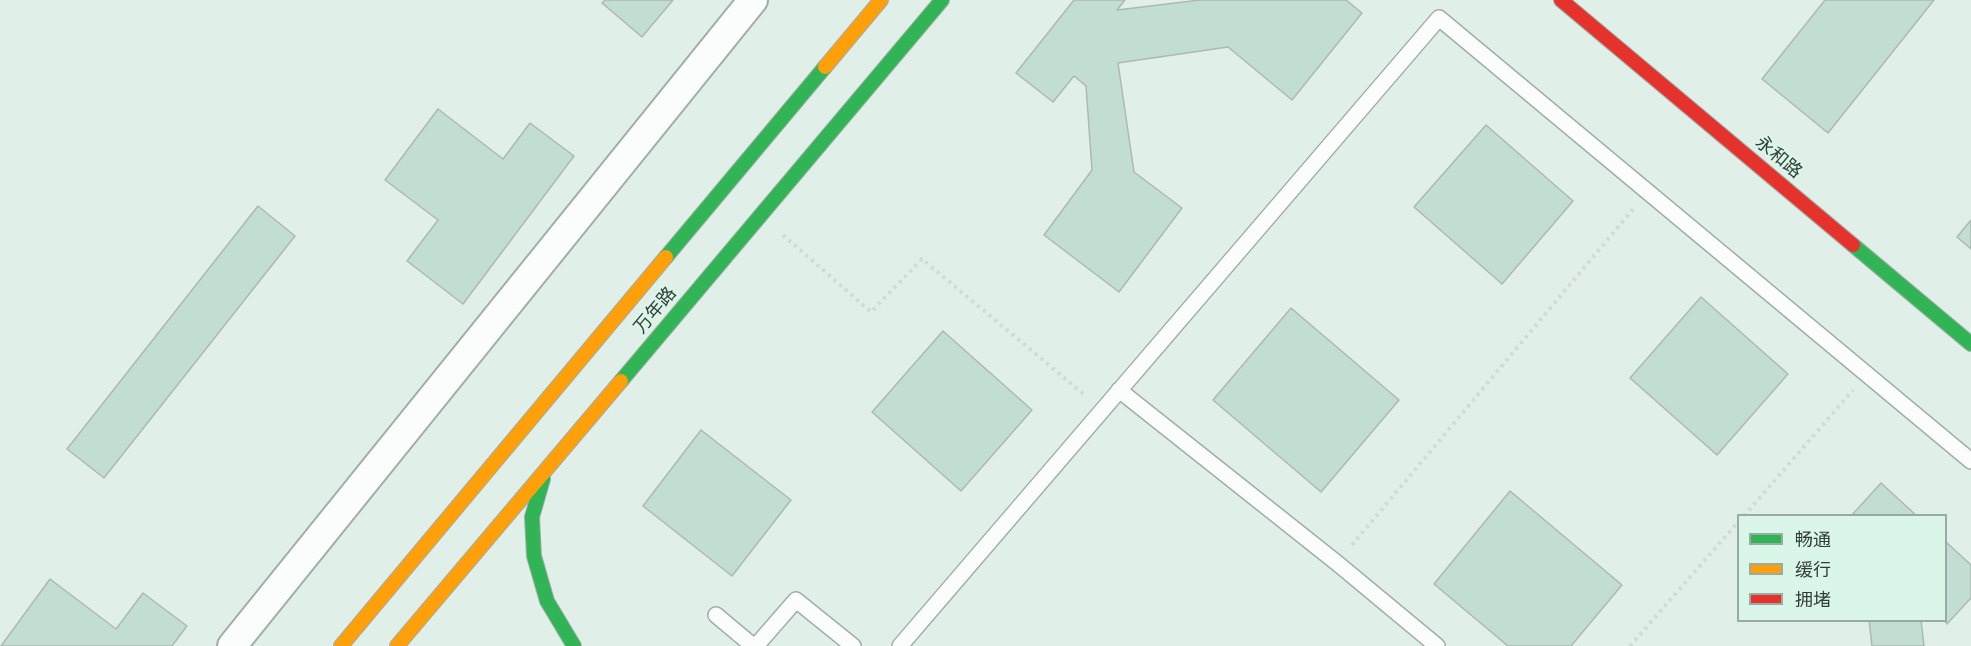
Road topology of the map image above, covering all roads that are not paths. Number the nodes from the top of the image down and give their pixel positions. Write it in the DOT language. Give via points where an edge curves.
graph roads {
  1 [pos="753,0"];
  2 [pos="880,0"];
  3 [pos="942,0"];
  4 [pos="1561,0"];
  5 [pos="1971,344"];
  6 [pos="1119,390"];
  7 [pos="1971,461"];
  8 [pos="545,470"];
  9 [pos="716,615"];
  10 [pos="232,646"];
  11 [pos="341,646"];
  12 [pos="397,646"];
  13 [pos="574,646"];
  14 [pos="755,646"];
  15 [pos="853,646"];
  16 [pos="900,646"];
  17 [pos="1437,646"];
  1 -- 10 [label="street"];
  2 -- 11 [label="main road, 万年路"];
  3 -- 8 [label="main road, 万年路"];
  4 -- 5 [label="main road, 永和路"];
  6 -- 7 [label="lane" via="1439,18"];
  6 -- 16 [label="lane"];
  6 -- 17 [label="lane"];
  8 -- 12 [label="main road, 万年路"];
  8 -- 13 [label="main road" via="532,518 534,556 547,601"];
  9 -- 14 [label="lane"];
  14 -- 15 [label="lane" via="796,600"];
}
